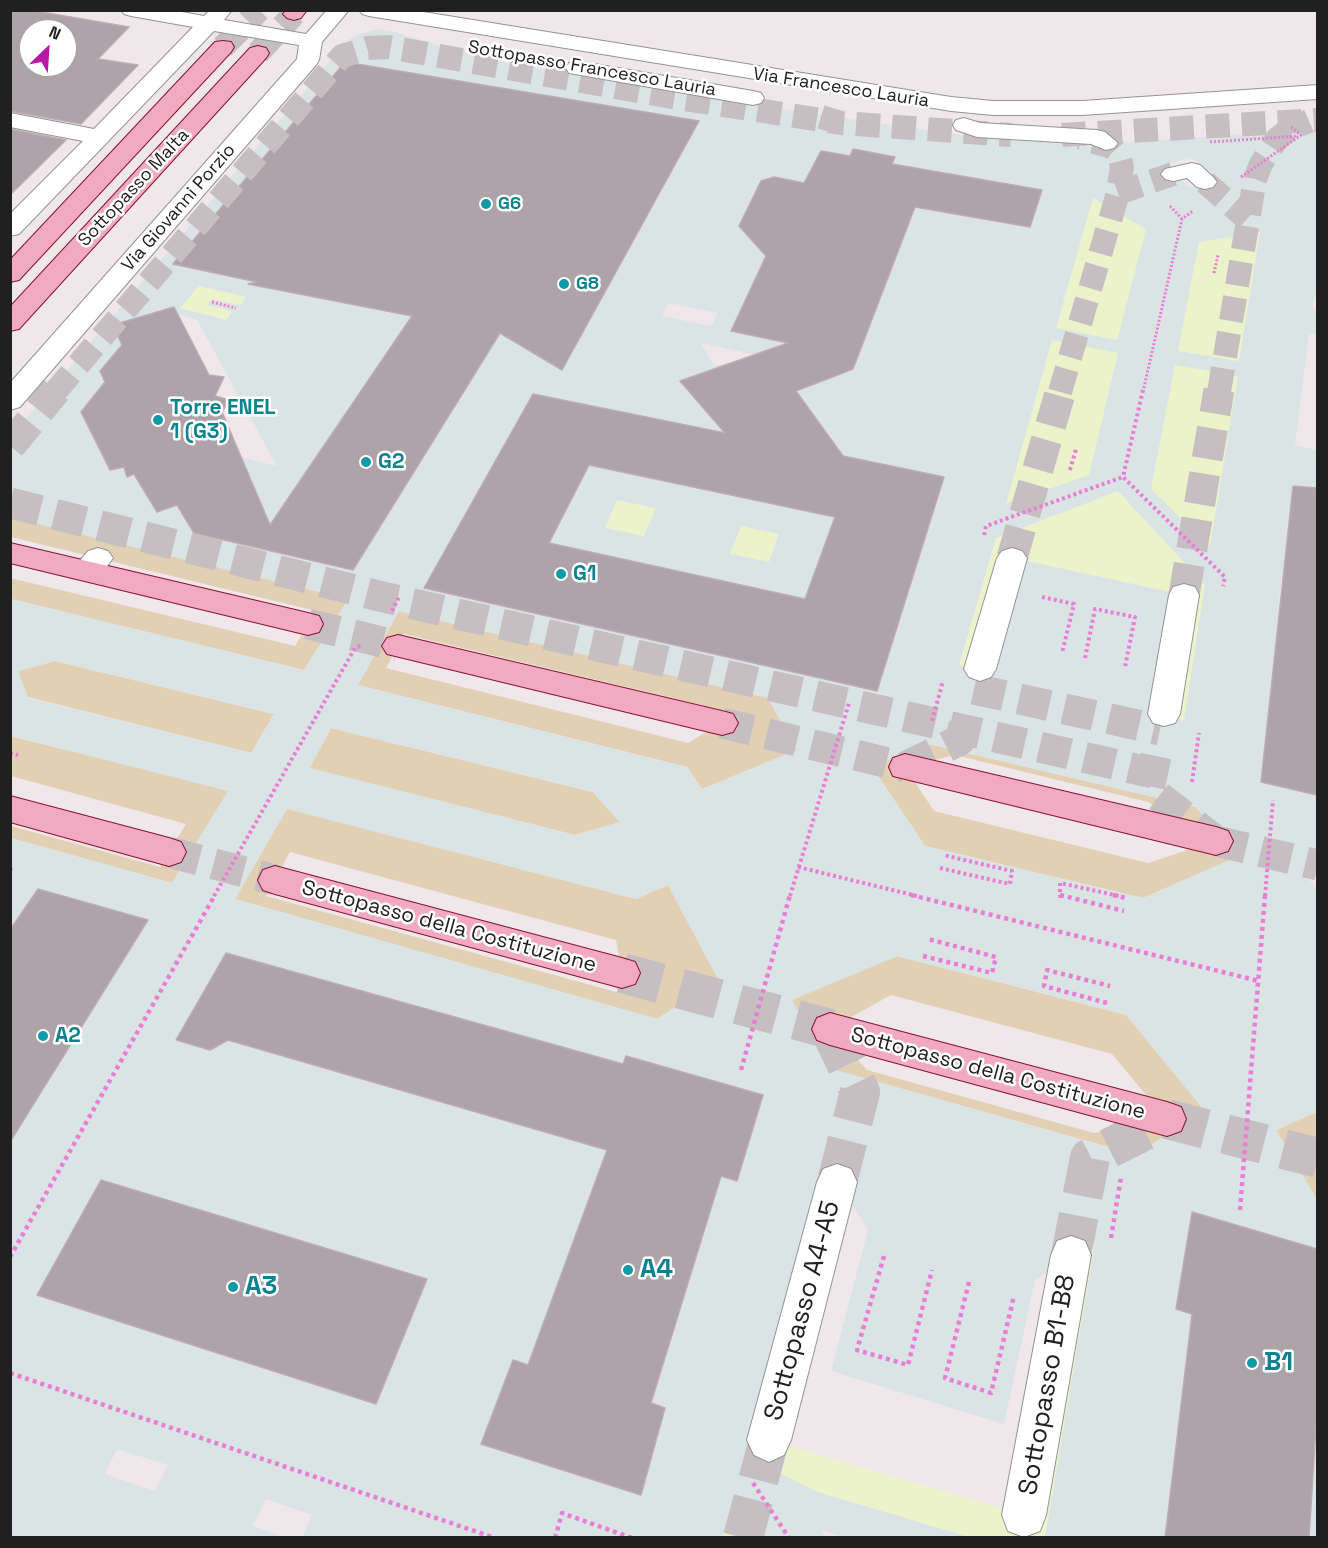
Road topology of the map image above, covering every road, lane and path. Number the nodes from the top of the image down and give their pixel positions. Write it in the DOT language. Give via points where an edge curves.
graph roads {
  1 [pos="131,10"];
  2 [pos="369,10"];
  3 [pos="216,17"];
  4 [pos="326,25"];
  5 [pos="447,35"];
  6 [pos="223,47"];
  7 [pos="258,53"];
  8 [pos="560,65"];
  9 [pos="1317,92"];
  10 [pos="753,98"];
  11 [pos="943,104"];
  12 [pos="10,120"];
  13 [pos="1297,130"];
  14 [pos="100,136"];
  15 [pos="1106,143"];
  16 [pos="1173,174"];
  17 [pos="1237,180"];
  18 [pos="1205,182"];
  19 [pos="1200,206"];
  20 [pos="10,230"];
  21 [pos="1218,255"];
  22 [pos="1214,273"];
  23 [pos="10,275"];
  24 [pos="212,302"];
  25 [pos="236,308"];
  26 [pos="10,323"];
  27 [pos="10,369"];
  28 [pos="10,401"];
  29 [pos="1076,449"];
  30 [pos="1070,470"];
  31 [pos="10,553"];
  32 [pos="1012,558"];
  33 [pos="1223,588"];
  34 [pos="1184,595"];
  35 [pos="1038,596"];
  36 [pos="399,597"];
  37 [pos="308,624"];
  38 [pos="386,634"];
  39 [pos="1062,653"];
  40 [pos="1085,658"];
  41 [pos="1125,667"];
  42 [pos="980,669"];
  43 [pos="849,703"];
  44 [pos="1164,714"];
  45 [pos="722,723"];
  46 [pos="1201,725"];
  47 [pos="10,753"];
  48 [pos="18,755"];
  49 [pos="905,767"];
  50 [pos="1192,782"];
  51 [pos="1273,800"];
  52 [pos="10,809"];
  53 [pos="1216,841"];
  54 [pos="170,852"];
  55 [pos="944,855"];
  56 [pos="798,867"];
  57 [pos="940,868"];
  58 [pos="275,880"];
  59 [pos="1126,898"];
  60 [pos="1124,911"];
  61 [pos="928,939"];
  62 [pos="923,956"];
  63 [pos="622,973"];
  64 [pos="1259,981"];
  65 [pos="1110,986"];
  66 [pos="1107,1003"];
  67 [pos="830,1029"];
  68 [pos="741,1070"];
  69 [pos="1167,1119"];
  70 [pos="837,1182"];
  71 [pos="1240,1210"];
  72 [pos="1071,1255"];
  73 [pos="884,1256"];
  74 [pos="10,1257"];
  75 [pos="932,1270"];
  76 [pos="969,1282"];
  77 [pos="1014,1296"];
  78 [pos="10,1374"];
  79 [pos="769,1440"];
  80 [pos="752,1481"];
  81 [pos="1024,1515"];
  82 [pos="495,1538"];
  83 [pos="555,1538"];
  84 [pos="632,1538"];
  85 [pos="789,1538"];
  1 -- 3 [label="street"];
  2 -- 5 [label="street, Via Francesco Lauria"];
  3 -- 4 [label="street"];
  3 -- 14 [label="street"];
  4 -- 5 [label="street" via="386,22"];
  4 -- 27 [label="street" via="288,56"];
  4 -- 28 [label="street, Via Giovanni Porzio" via="308,60"];
  5 -- 11 [label="street, Via Francesco Lauria"];
  6 -- 23 [label="main road, Sottopasso Malta"];
  7 -- 26 [label="main road, Sottopasso Malta"];
  8 -- 10 [label="street, Sottopasso Francesco Lauria"];
  9 -- 11 [label="street, Via Francesco Lauria" via="1082,108"];
  11 -- 15 [label="street" via="967,127 977,130 1097,137"];
  12 -- 14 [label="street"];
  13 -- 17 [label="path" via="1301,135"];
  14 -- 20 [label="street"];
  16 -- 18 [label="street" via="1192,170"];
  19 -- 33 [label="path" via="1182,219 1123,477 1225,577"];
  21 -- 22 [label="path"];
  24 -- 25 [label="path"];
  29 -- 30 [label="path"];
  31 -- 37 [label="main road" via="93,565"];
  32 -- 42 [label="street"];
  34 -- 44 [label="street"];
  35 -- 39 [label="path" via="1074,604"];
  36 -- 38 [label="path"];
  38 -- 45 [label="main road"];
  38 -- 74 [label="path" via="355,648"];
  40 -- 41 [label="path" via="1095,609 1135,617"];
  43 -- 56 [label="path"];
  46 -- 50 [label="path"];
  47 -- 48 [label="path"];
  49 -- 53 [label="main road"];
  51 -- 64 [label="path"];
  52 -- 54 [label="main road"];
  55 -- 57 [label="path" via="1012,872 1010,884"];
  56 -- 64 [label="path"];
  56 -- 68 [label="path"];
  58 -- 63 [label="main road, Sottopasso della Costituzione"];
  59 -- 60 [label="path" via="1060,883 1060,896"];
  61 -- 62 [label="path" via="996,957 992,973"];
  64 -- 71 [label="path"];
  65 -- 66 [label="path" via="1047,970 1044,987"];
  67 -- 69 [label="main road, Sottopasso della Costituzione"];
  70 -- 79 [label="street, Sottopasso A4-A5"];
  72 -- 81 [label="street, Sottopasso B1-B8"];
  73 -- 75 [label="path" via="857,1350 908,1365"];
  76 -- 77 [label="path" via="945,1378 992,1393"];
  78 -- 82 [label="path"];
  80 -- 85 [label="path"];
  83 -- 84 [label="path" via="562,1513"];
}
